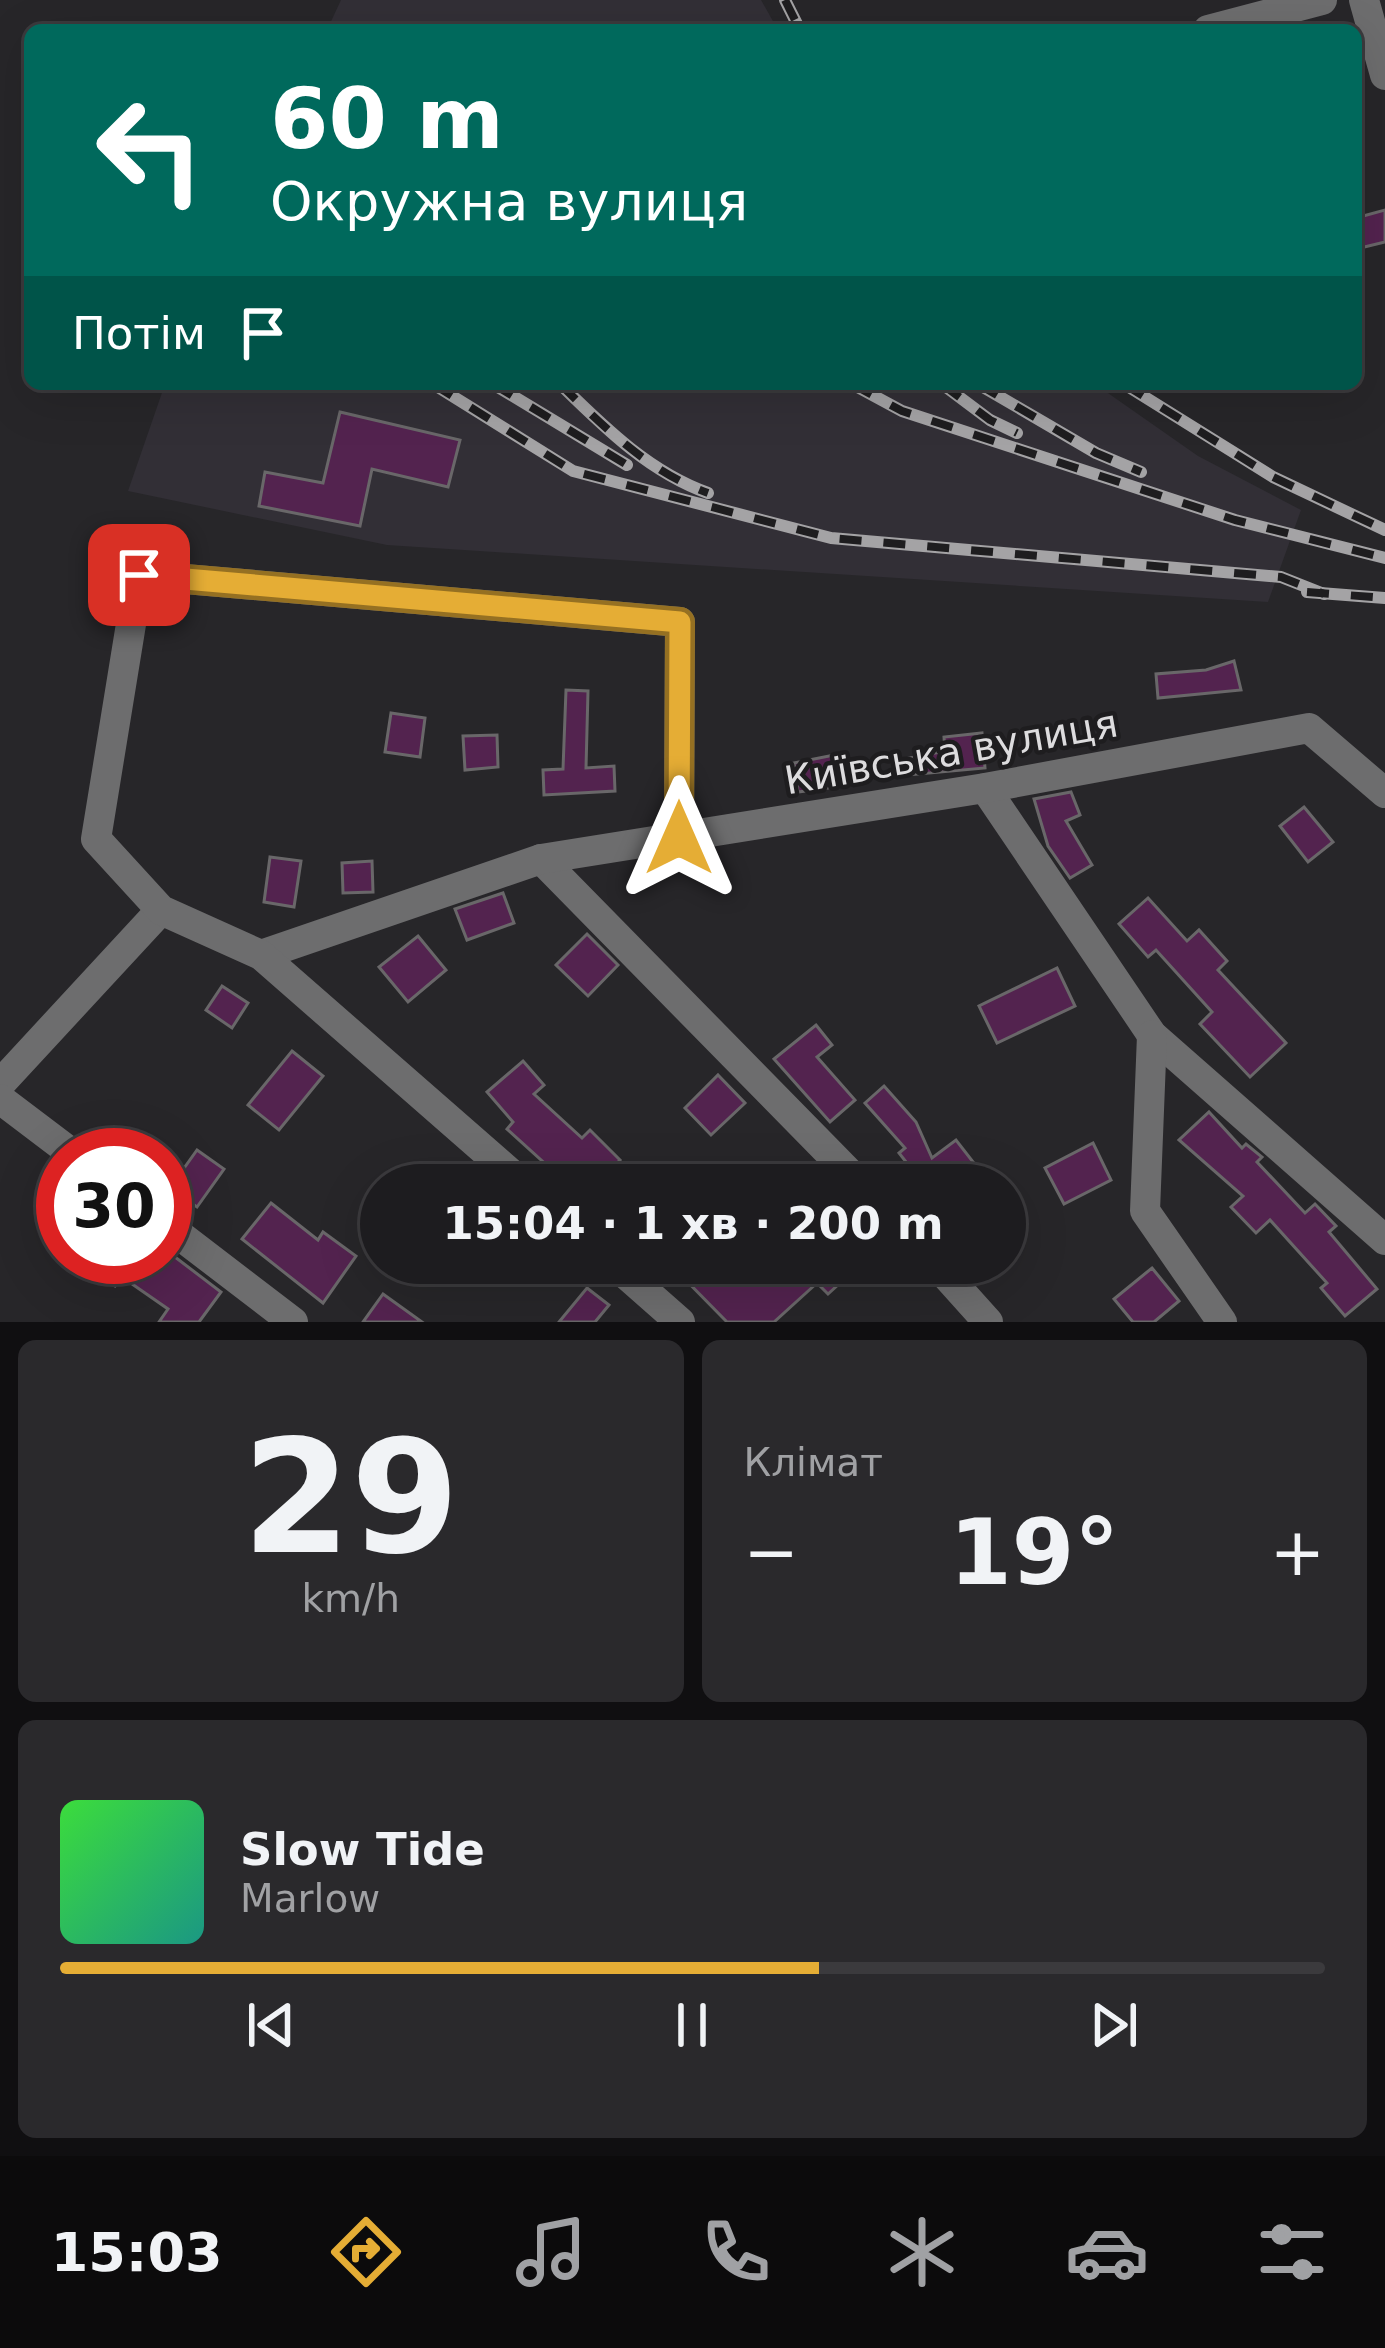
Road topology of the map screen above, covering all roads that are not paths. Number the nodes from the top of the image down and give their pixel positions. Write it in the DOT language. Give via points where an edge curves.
graph roads {
  1 [pos="1322,0"];
  2 [pos="1364,0"];
  3 [pos="1231,24"];
  4 [pos="1385,75"];
  5 [pos="985,788"];
  6 [pos="1385,793"];
  7 [pos="679,838"];
  8 [pos="542,859"];
  9 [pos="161,910"];
  10 [pos="261,955"];
  11 [pos="1152,1035"];
  12 [pos="0,1084"];
  13 [pos="0,1099"];
  14 [pos="38,1128"];
  15 [pos="500,1164"];
  16 [pos="840,1164"];
  17 [pos="1385,1240"];
  18 [pos="192,1245"];
  19 [pos="637,1284"];
  20 [pos="953,1284"];
  21 [pos="293,1322"];
  22 [pos="680,1322"];
  23 [pos="988,1322"];
  24 [pos="1222,1322"];
  1 -- 3 [label="street"];
  2 -- 4 [label="street"];
  5 -- 6 [label="street, Київська вулиця" via="1309,728"];
  5 -- 7 [label="street, Київська вулиця"];
  5 -- 11 [label="street"];
  7 -- 8 [label="street, Київська вулиця"];
  7 -- 9 [label="street" via="680,622 139,575 96,839"];
  8 -- 10 [label="street, Київська вулиця"];
  8 -- 16 [label="street"];
  9 -- 10 [label="street"];
  9 -- 12 [label="street"];
  10 -- 15 [label="street"];
  11 -- 17 [label="street"];
  11 -- 24 [label="street" via="1145,1210"];
  13 -- 14 [label="street"];
  18 -- 21 [label="street"];
  19 -- 22 [label="street"];
  20 -- 23 [label="street"];
}
